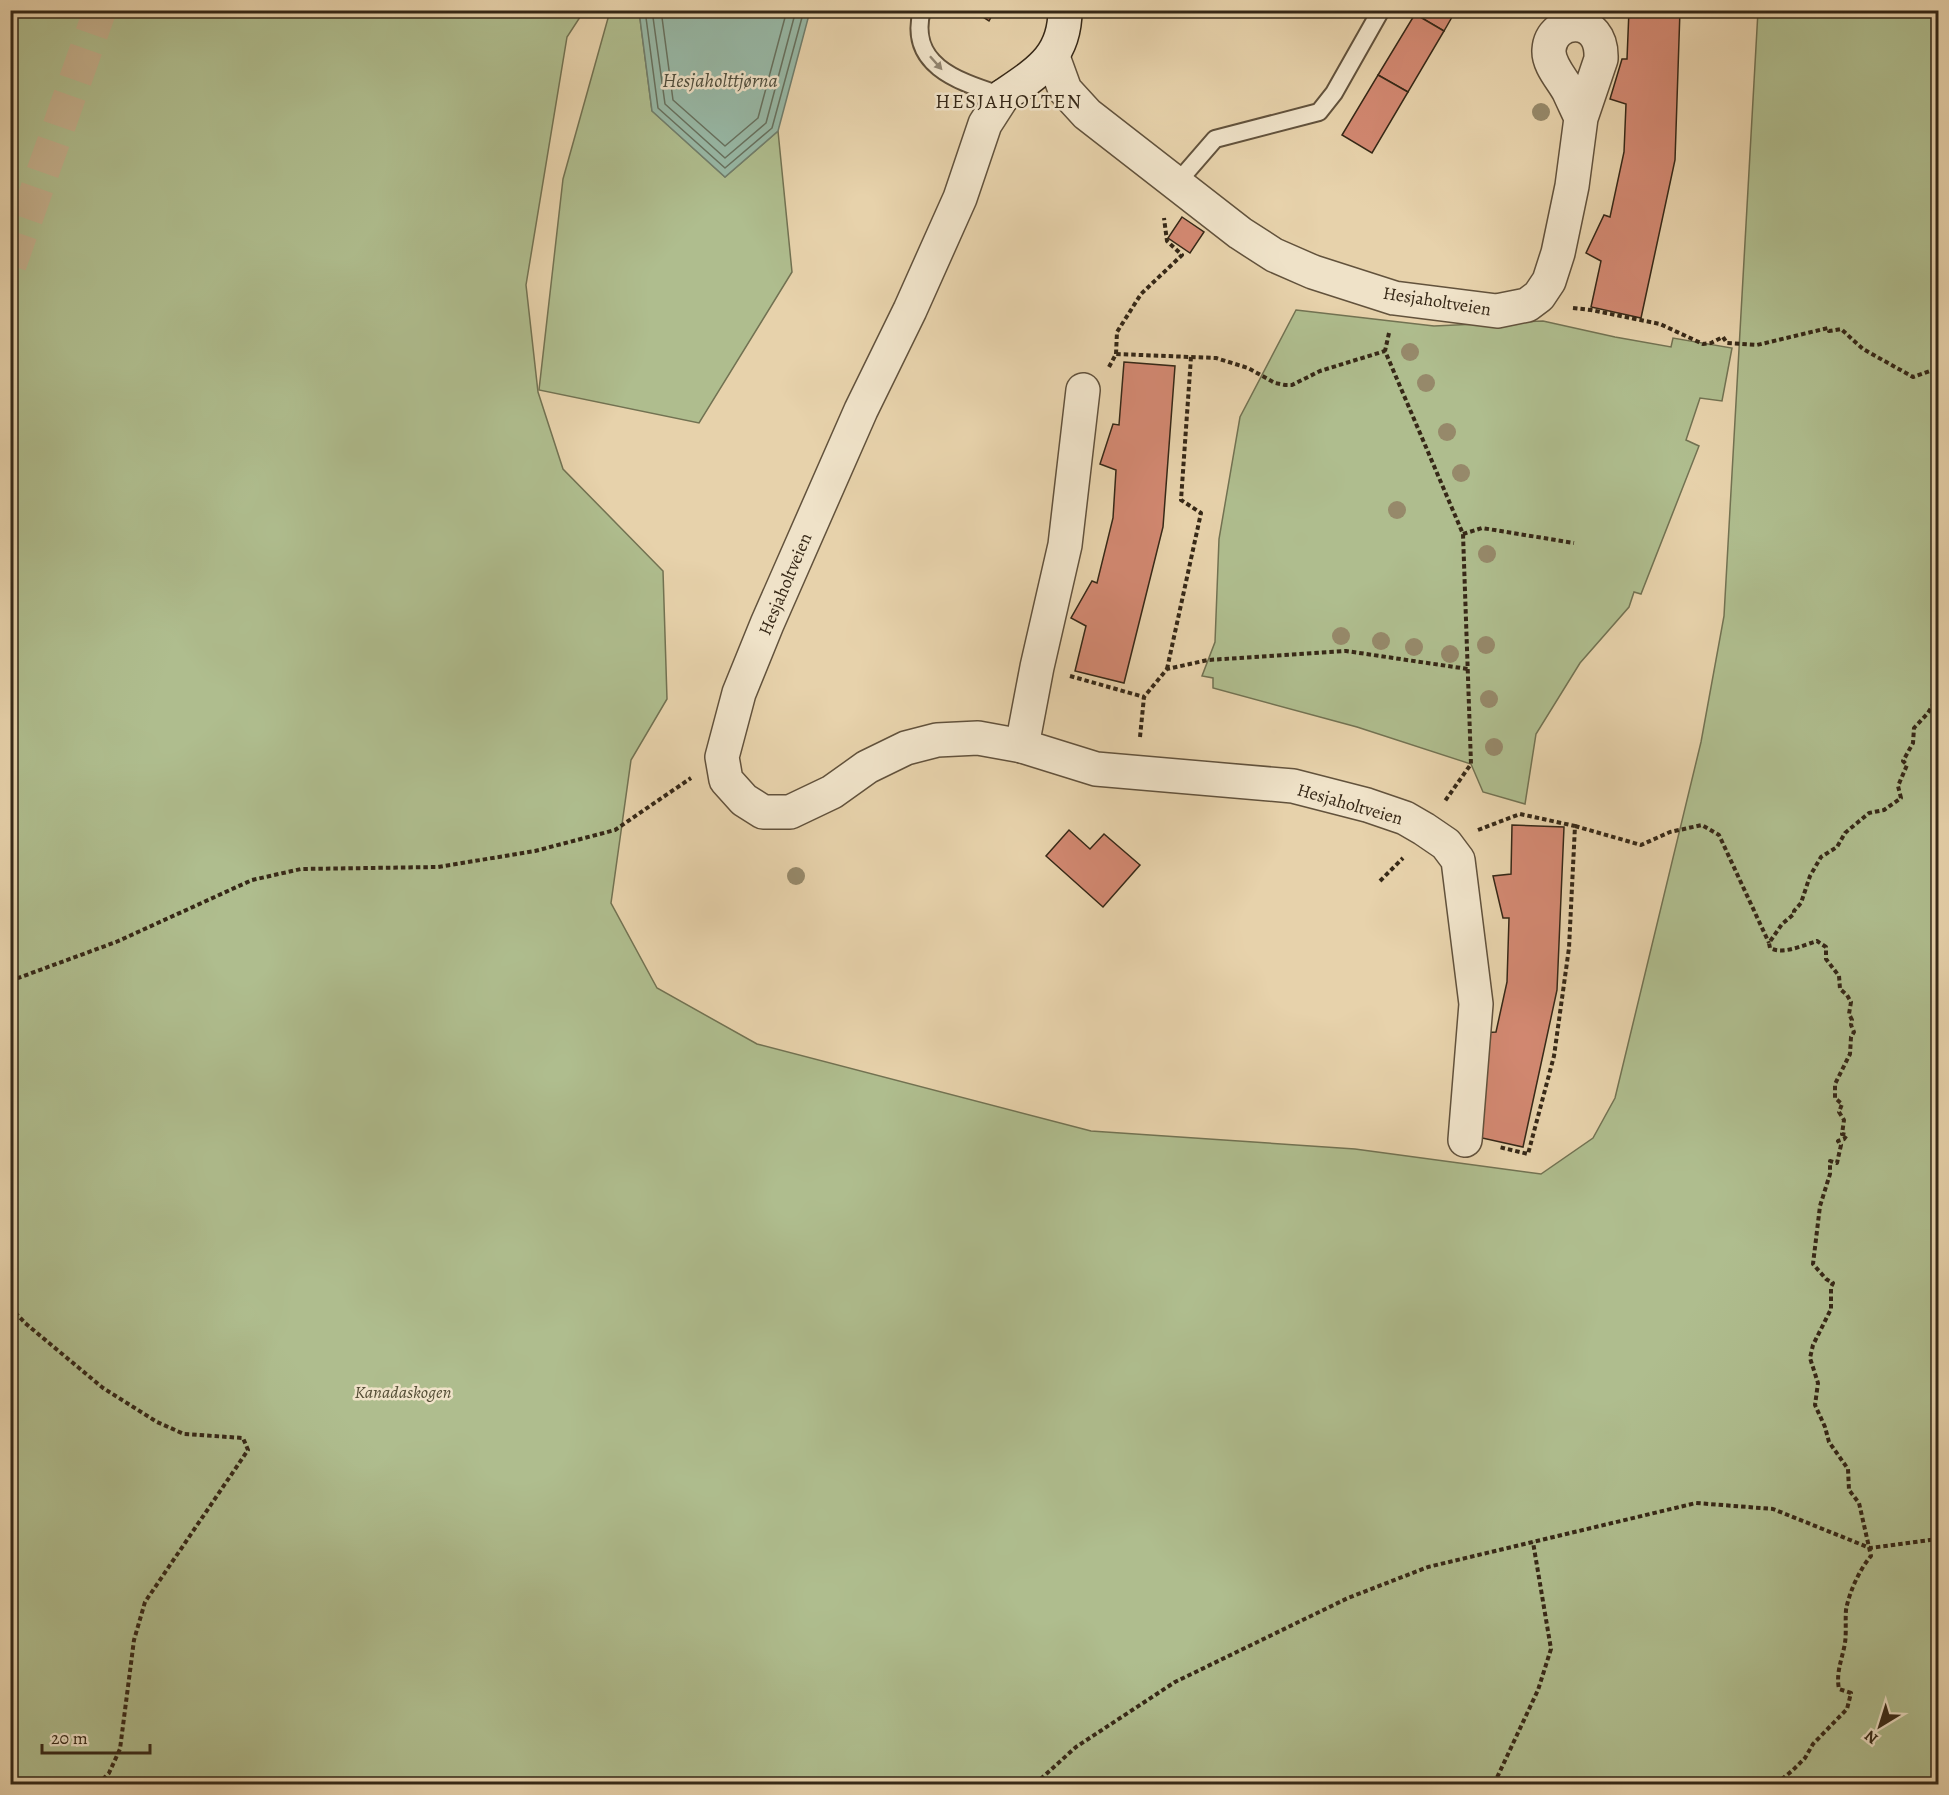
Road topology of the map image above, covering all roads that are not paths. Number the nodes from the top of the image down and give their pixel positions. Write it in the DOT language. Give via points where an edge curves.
graph roads {
  1 [pos="922,10"];
  2 [pos="1065,10"];
  3 [pos="1381,10"];
  4 [pos="1053,57"];
  5 [pos="1003,96"];
  6 [pos="1581,118"];
  7 [pos="1170,198"];
  8 [pos="1083,390"];
  9 [pos="1022,746"];
  10 [pos="1465,1140"];
  1 -- 5 [label="lane, one-way" via="921,44 938,68 962,83"];
  2 -- 4 [label="street, Hesjaholtveien" via="1061,41"];
  3 -- 7 [label="lane" via="1319,112 1215,139"];
  4 -- 5 [label="street, Hesjaholtveien"];
  4 -- 7 [label="street, Hesjaholtveien" via="1065,90"];
  5 -- 9 [label="street, Hesjaholtveien" via="985,124 960,198 767,624 739,693 722,757 726,780 744,800 763,812 790,812 906,748 937,740 978,738"];
  6 -- 7 [label="street, Hesjaholtveien" via="1572,186 1549,281 1539,296 1527,304 1497,311 1394,298 1312,272"];
  8 -- 9 [label="street" via="1065,546"];
  9 -- 10 [label="street, Hesjaholtveien" via="1096,769 1293,786 1405,818 1446,844 1458,860 1476,1004"];
}
